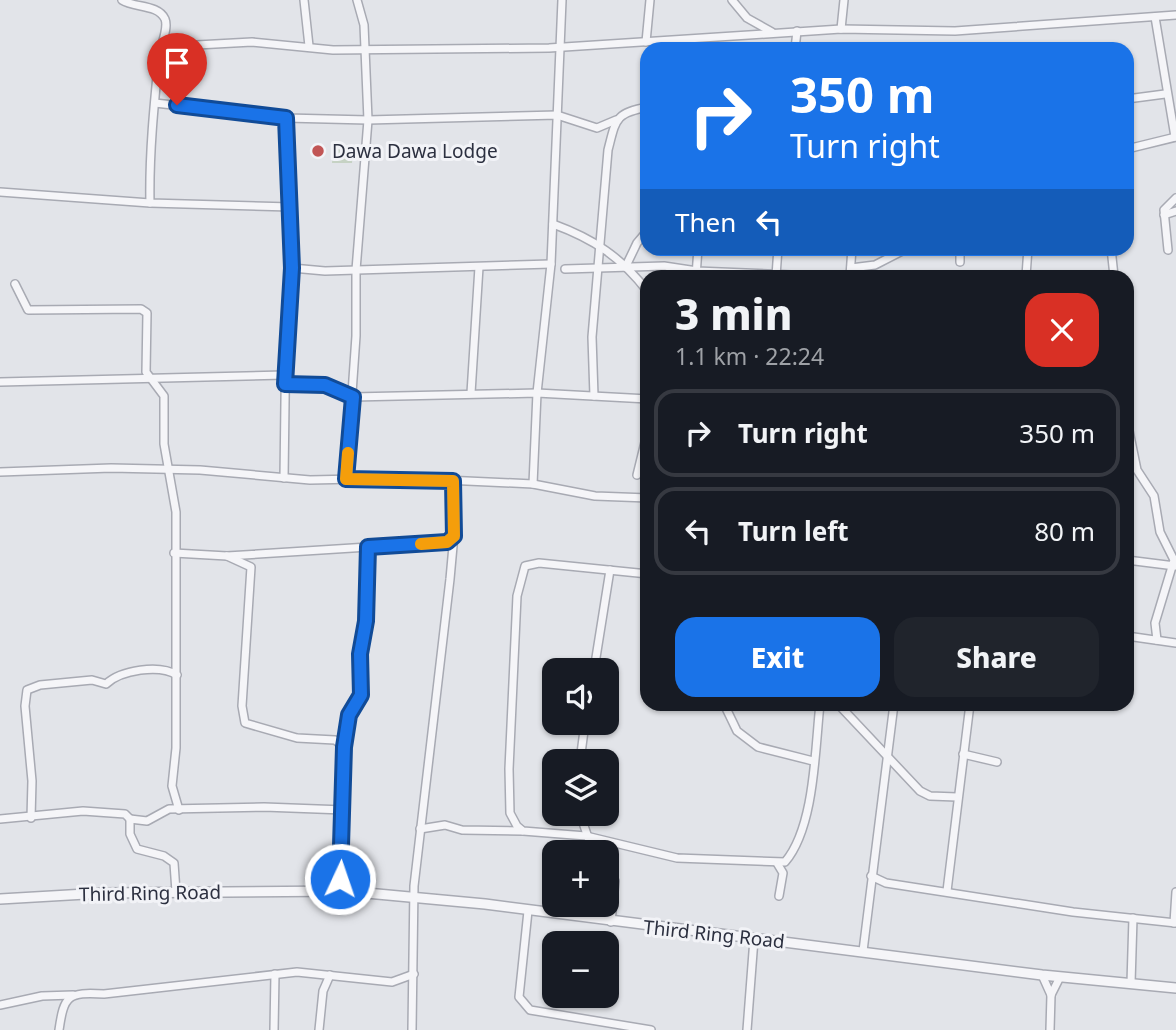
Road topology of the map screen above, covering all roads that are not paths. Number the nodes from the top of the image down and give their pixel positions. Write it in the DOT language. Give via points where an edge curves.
graph roads {
  1 [pos="122,0"];
  2 [pos="304,0"];
  3 [pos="357,0"];
  4 [pos="562,0"];
  5 [pos="650,0"];
  6 [pos="732,0"];
  7 [pos="844,0"];
  8 [pos="1176,15"];
  9 [pos="1155,17"];
  10 [pos="841,29"];
  11 [pos="797,31"];
  12 [pos="774,33"];
  13 [pos="646,41"];
  14 [pos="796,42"];
  15 [pos="309,46"];
  16 [pos="561,46"];
  17 [pos="160,47"];
  18 [pos="365,50"];
  19 [pos="1165,94"];
  20 [pos="1134,98"];
  21 [pos="155,103"];
  22 [pos="640,108"];
  23 [pos="557,115"];
  24 [pos="286,118"];
  25 [pos="368,120"];
  26 [pos="616,120"];
  27 [pos="597,128"];
  28 [pos="1175,137"];
  29 [pos="611,138"];
  30 [pos="1134,147"];
  31 [pos="0,192"];
  32 [pos="1176,198"];
  33 [pos="150,204"];
  34 [pos="291,207"];
  35 [pos="1176,211"];
  36 [pos="1164,215"];
  37 [pos="553,224"];
  38 [pos="640,239"];
  39 [pos="599,246"];
  40 [pos="1168,250"];
  41 [pos="892,256"];
  42 [pos="960,256"];
  43 [pos="960,262"];
  44 [pos="551,264"];
  45 [pos="626,266"];
  46 [pos="479,267"];
  47 [pos="292,268"];
  48 [pos="565,269"];
  49 [pos="597,269"];
  50 [pos="356,270"];
  51 [pos="682,270"];
  52 [pos="858,270"];
  53 [pos="640,283"];
  54 [pos="15,284"];
  55 [pos="285,375"];
  56 [pos="152,379"];
  57 [pos="0,382"];
  58 [pos="285,384"];
  59 [pos="471,393"];
  60 [pos="537,393"];
  61 [pos="594,396"];
  62 [pos="353,397"];
  63 [pos="640,399"];
  64 [pos="1134,461"];
  65 [pos="640,463"];
  66 [pos="169,469"];
  67 [pos="0,471"];
  68 [pos="637,475"];
  69 [pos="284,478"];
  70 [pos="346,479"];
  71 [pos="453,481"];
  72 [pos="533,484"];
  73 [pos="640,498"];
  74 [pos="454,536"];
  75 [pos="368,547"];
  76 [pos="174,553"];
  77 [pos="227,556"];
  78 [pos="1134,561"];
  79 [pos="1175,566"];
  80 [pos="610,570"];
  81 [pos="640,573"];
  82 [pos="1134,637"];
  83 [pos="1157,640"];
  84 [pos="1176,643"];
  85 [pos="596,658"];
  86 [pos="177,675"];
  87 [pos="727,711"];
  88 [pos="819,711"];
  89 [pos="845,711"];
  90 [pos="893,711"];
  91 [pos="969,711"];
  92 [pos="344,747"];
  93 [pos="963,754"];
  94 [pos="887,755"];
  95 [pos="814,761"];
  96 [pos="997,762"];
  97 [pos="957,797"];
  98 [pos="178,810"];
  99 [pos="344,810"];
  100 [pos="31,818"];
  101 [pos="0,819"];
  102 [pos="130,819"];
  103 [pos="583,826"];
  104 [pos="420,829"];
  105 [pos="523,831"];
  106 [pos="586,836"];
  107 [pos="588,840"];
  108 [pos="777,863"];
  109 [pos="871,876"];
  110 [pos="886,883"];
  111 [pos="870,890"];
  112 [pos="345,891"];
  113 [pos="947,891"];
  114 [pos="176,892"];
  115 [pos="1176,892"];
  116 [pos="779,896"];
  117 [pos="0,898"];
  118 [pos="416,898"];
  119 [pos="528,911"];
  120 [pos="611,917"];
  121 [pos="1133,918"];
  122 [pos="611,922"];
  123 [pos="1175,923"];
  124 [pos="754,939"];
  125 [pos="863,951"];
  126 [pos="275,974"];
  127 [pos="330,975"];
  128 [pos="414,975"];
  129 [pos="1042,975"];
  130 [pos="1060,977"];
  131 [pos="1131,983"];
  132 [pos="1176,988"];
  133 [pos="61,994"];
  134 [pos="73,995"];
  135 [pos="1051,995"];
  136 [pos="63,1003"];
  137 [pos="0,1004"];
  138 [pos="59,1030"];
  139 [pos="274,1030"];
  140 [pos="319,1030"];
  141 [pos="412,1030"];
  142 [pos="651,1030"];
  143 [pos="747,1030"];
  144 [pos="1050,1030"];
  1 -- 17 [label="street" via="164,17 167,25"];
  2 -- 15 [label="street"];
  3 -- 18 [label="street"];
  4 -- 16 [label="street"];
  5 -- 13 [label="street"];
  6 -- 12 [label="street" via="747,18"];
  7 -- 10 [label="street"];
  8 -- 9 [label="street"];
  9 -- 10 [label="street" via="955,31"];
  9 -- 19 [label="street"];
  10 -- 11 [label="street"];
  11 -- 12 [label="street"];
  11 -- 14 [label="street"];
  12 -- 13 [label="street"];
  13 -- 16 [label="street"];
  15 -- 17 [label="street" via="252,42"];
  15 -- 18 [label="street"];
  16 -- 18 [label="street"];
  16 -- 23 [label="street"];
  17 -- 21 [label="street"];
  18 -- 25 [label="street"];
  19 -- 20 [label="street"];
  19 -- 28 [label="street"];
  21 -- 24 [label="street"];
  21 -- 33 [label="street"];
  22 -- 26 [label="street" via="626,111"];
  23 -- 25 [label="street"];
  23 -- 27 [label="street"];
  23 -- 37 [label="street"];
  24 -- 25 [label="street"];
  24 -- 34 [label="street"];
  25 -- 50 [label="street"];
  26 -- 27 [label="street"];
  26 -- 29 [label="street"];
  27 -- 29 [label="street"];
  28 -- 30 [label="street"];
  29 -- 39 [label="street"];
  31 -- 33 [label="street"];
  32 -- 36 [label="street" via="1167,204"];
  33 -- 34 [label="street"];
  34 -- 47 [label="street"];
  35 -- 36 [label="street"];
  36 -- 40 [label="street"];
  37 -- 39 [label="street"];
  37 -- 44 [label="street"];
  38 -- 45 [label="street"];
  39 -- 45 [label="street"];
  39 -- 49 [label="street"];
  41 -- 52 [label="street"];
  42 -- 43 [label="street"];
  44 -- 46 [label="street"];
  44 -- 60 [label="street"];
  45 -- 49 [label="street"];
  45 -- 51 [label="street" via="664,265"];
  45 -- 53 [label="street"];
  46 -- 50 [label="street"];
  46 -- 59 [label="street"];
  47 -- 50 [label="street"];
  47 -- 55 [label="street"];
  48 -- 49 [label="street"];
  49 -- 61 [label="street"];
  50 -- 62 [label="street"];
  54 -- 56 [label="street" via="28,310 141,309 147,313 146,372"];
  55 -- 56 [label="street"];
  55 -- 58 [label="street"];
  56 -- 57 [label="street"];
  56 -- 66 [label="street" via="164,396"];
  58 -- 62 [label="street" via="325,385"];
  58 -- 69 [label="street"];
  59 -- 60 [label="street"];
  59 -- 62 [label="street"];
  60 -- 61 [label="street"];
  60 -- 72 [label="street"];
  61 -- 63 [label="street"];
  62 -- 70 [label="street"];
  64 -- 79 [label="street" via="1154,496 1160,531"];
  65 -- 68 [label="street"];
  66 -- 67 [label="street"];
  66 -- 69 [label="street"];
  66 -- 76 [label="street" via="177,527"];
  69 -- 70 [label="street"];
  70 -- 71 [label="street"];
  71 -- 72 [label="street"];
  71 -- 74 [label="street"];
  72 -- 73 [label="street" via="595,496"];
  74 -- 75 [label="street" via="447,542"];
  74 -- 104 [label="street"];
  75 -- 77 [label="street"];
  75 -- 92 [label="street" via="361,695 349,715"];
  76 -- 77 [label="street"];
  76 -- 86 [label="street"];
  77 -- 92 [label="street" via="251,567 242,706 245,723 297,738 335,740"];
  78 -- 79 [label="street"];
  79 -- 83 [label="street" via="1155,622"];
  80 -- 81 [label="street"];
  80 -- 85 [label="street"];
  80 -- 105 [label="street" via="540,563 525,566 517,596 509,759 510,813"];
  82 -- 83 [label="street"];
  83 -- 84 [label="street"];
  86 -- 98 [label="street" via="172,786"];
  86 -- 100 [label="street" via="156,669 121,674 106,684 92,680 27,690"];
  87 -- 95 [label="street" via="737,731 751,742"];
  88 -- 95 [label="street"];
  89 -- 94 [label="street"];
  90 -- 94 [label="street"];
  91 -- 93 [label="street"];
  92 -- 99 [label="street"];
  93 -- 96 [label="street"];
  93 -- 97 [label="street"];
  94 -- 97 [label="street" via="920,791"];
  94 -- 109 [label="street"];
  95 -- 108 [label="street" via="798,841 785,862"];
  97 -- 113 [label="street"];
  98 -- 99 [label="street"];
  98 -- 102 [label="street" via="169,809 147,821"];
  99 -- 112 [label="street" via="340,879"];
  100 -- 101 [label="street"];
  100 -- 102 [label="street" via="83,811 125,814"];
  102 -- 114 [label="street" via="136,849 174,863"];
  103 -- 106 [label="street"];
  104 -- 105 [label="street" via="445,825 462,830"];
  104 -- 118 [label="street"];
  105 -- 106 [label="street"];
  106 -- 107 [label="street"];
  106 -- 108 [label="street" via="677,858"];
  108 -- 116 [label="street" via="783,873"];
  109 -- 110 [label="street"];
  109 -- 111 [label="street"];
  110 -- 111 [label="street"];
  110 -- 113 [label="street"];
  111 -- 125 [label="street"];
  112 -- 114 [label="street, Third Ring Road"];
  112 -- 118 [label="street, Third Ring Road"];
  113 -- 121 [label="street"];
  114 -- 117 [label="street, Third Ring Road"];
  115 -- 123 [label="street"];
  118 -- 119 [label="street, Third Ring Road"];
  118 -- 128 [label="street"];
  119 -- 122 [label="street, Third Ring Road"];
  119 -- 142 [label="street" via="519,997 524,1005 530,1010"];
  120 -- 122 [label="street"];
  121 -- 123 [label="street"];
  121 -- 131 [label="street"];
  122 -- 124 [label="street, Third Ring Road"];
  124 -- 125 [label="street, Third Ring Road"];
  124 -- 143 [label="street"];
  125 -- 129 [label="street, Third Ring Road"];
  126 -- 127 [label="street"];
  126 -- 134 [label="street"];
  126 -- 139 [label="street"];
  127 -- 128 [label="street" via="392,982"];
  127 -- 140 [label="street" via="323,991"];
  128 -- 141 [label="street"];
  129 -- 130 [label="street, Third Ring Road"];
  129 -- 135 [label="street"];
  130 -- 131 [label="street, Third Ring Road"];
  130 -- 135 [label="street"];
  131 -- 132 [label="street, Third Ring Road"];
  133 -- 134 [label="street"];
  133 -- 136 [label="street"];
  133 -- 137 [label="street"];
  134 -- 136 [label="street"];
  135 -- 144 [label="street"];
  136 -- 138 [label="street"];
}
